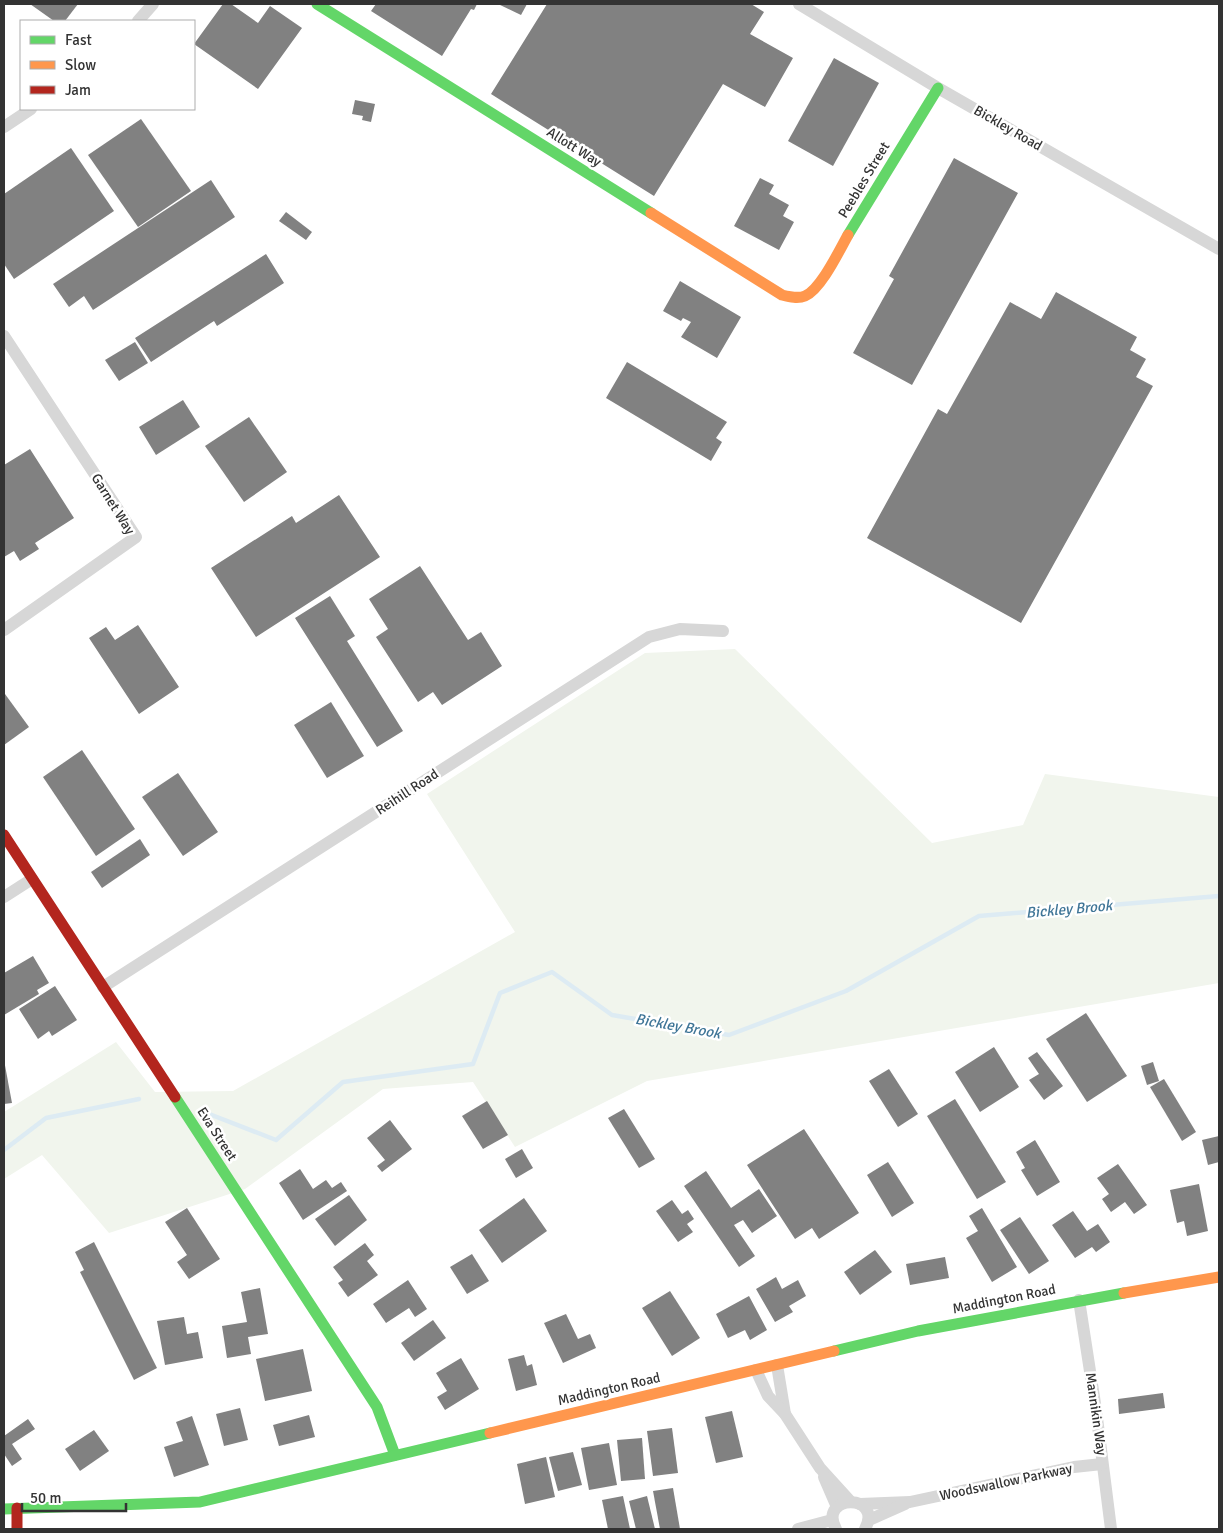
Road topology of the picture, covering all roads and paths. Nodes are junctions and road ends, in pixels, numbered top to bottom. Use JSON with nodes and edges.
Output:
{"nodes":[{"id":1,"x":153,"y":4,"type":"edge"},
{"id":2,"x":317,"y":4,"type":"edge"},
{"id":3,"x":799,"y":4,"type":"edge"},
{"id":4,"x":139,"y":20,"type":"edge"},
{"id":5,"x":938,"y":88,"type":"junction"},
{"id":6,"x":29,"y":110,"type":"edge"},
{"id":7,"x":4,"y":126,"type":"edge"},
{"id":8,"x":1219,"y":250,"type":"edge"},
{"id":9,"x":816,"y":288,"type":"joint"},
{"id":10,"x":4,"y":336,"type":"edge"},
{"id":11,"x":4,"y":630,"type":"edge"},
{"id":12,"x":723,"y":631,"type":"dead end"},
{"id":13,"x":4,"y":835,"type":"edge"},
{"id":14,"x":32,"y":879,"type":"junction"},
{"id":15,"x":4,"y":897,"type":"edge"},
{"id":16,"x":103,"y":987,"type":"junction"},
{"id":17,"x":1219,"y":1276,"type":"edge"},
{"id":18,"x":1079,"y":1300,"type":"junction"},
{"id":19,"x":776,"y":1365,"type":"junction"},
{"id":20,"x":756,"y":1370,"type":"junction"},
{"id":21,"x":785,"y":1414,"type":"junction"},
{"id":22,"x":396,"y":1455,"type":"junction"},
{"id":23,"x":1102,"y":1464,"type":"junction"},
{"id":24,"x":820,"y":1468,"type":"junction"},
{"id":25,"x":910,"y":1502,"type":"junction"},
{"id":26,"x":855,"y":1503,"type":"junction"},
{"id":27,"x":837,"y":1507,"type":"junction"},
{"id":28,"x":4,"y":1508,"type":"edge"},
{"id":29,"x":17,"y":1508,"type":"junction"},
{"id":30,"x":834,"y":1525,"type":"edge"},
{"id":31,"x":867,"y":1527,"type":"edge"},
{"id":32,"x":17,"y":1529,"type":"edge"},
{"id":33,"x":798,"y":1529,"type":"edge"},
{"id":34,"x":1111,"y":1529,"type":"edge"}],
"edges":[{"from":1,"to":4,"type":"street"},
{"from":2,"to":9,"type":"street","name":"Allott Way"},
{"from":3,"to":5,"type":"street","name":"Bickley Road"},
{"from":5,"to":8,"type":"street","name":"Bickley Road"},
{"from":5,"to":9,"type":"street","name":"Peebles Street"},
{"from":6,"to":7,"type":"street"},
{"from":10,"to":11,"type":"street","name":"Garnet Way"},
{"from":12,"to":16,"type":"street","name":"Reihill Road"},
{"from":13,"to":14,"type":"street","name":"Eva Street"},
{"from":14,"to":15,"type":"street"},
{"from":14,"to":16,"type":"street","name":"Eva Street"},
{"from":16,"to":22,"type":"street","name":"Eva Street"},
{"from":17,"to":18,"type":"street","name":"Maddington Road"},
{"from":18,"to":19,"type":"street","name":"Maddington Road"},
{"from":18,"to":23,"type":"street","name":"Mannikin Way"},
{"from":19,"to":20,"type":"street","name":"Maddington Road"},
{"from":19,"to":21,"type":"street"},
{"from":20,"to":21,"type":"street"},
{"from":20,"to":22,"type":"street","name":"Maddington Road"},
{"from":21,"to":24,"type":"street"},
{"from":22,"to":29,"type":"street","name":"Maddington Road"},
{"from":23,"to":25,"type":"street","name":"Woodswallow Parkway"},
{"from":23,"to":34,"type":"street","name":"Mannikin Way"},
{"from":24,"to":26,"type":"street"},
{"from":24,"to":27,"type":"street"},
{"from":25,"to":26,"type":"street","name":"Woodswallow Parkway"},
{"from":25,"to":31,"type":"street","name":"Woodswallow Parkway"},
{"from":26,"to":27,"type":"street"},
{"from":26,"to":31,"type":"street"},
{"from":27,"to":30,"type":"street"},
{"from":28,"to":29,"type":"street","name":"Maddington Road"},
{"from":29,"to":32,"type":"street"},
{"from":30,"to":33,"type":"street"}]}
